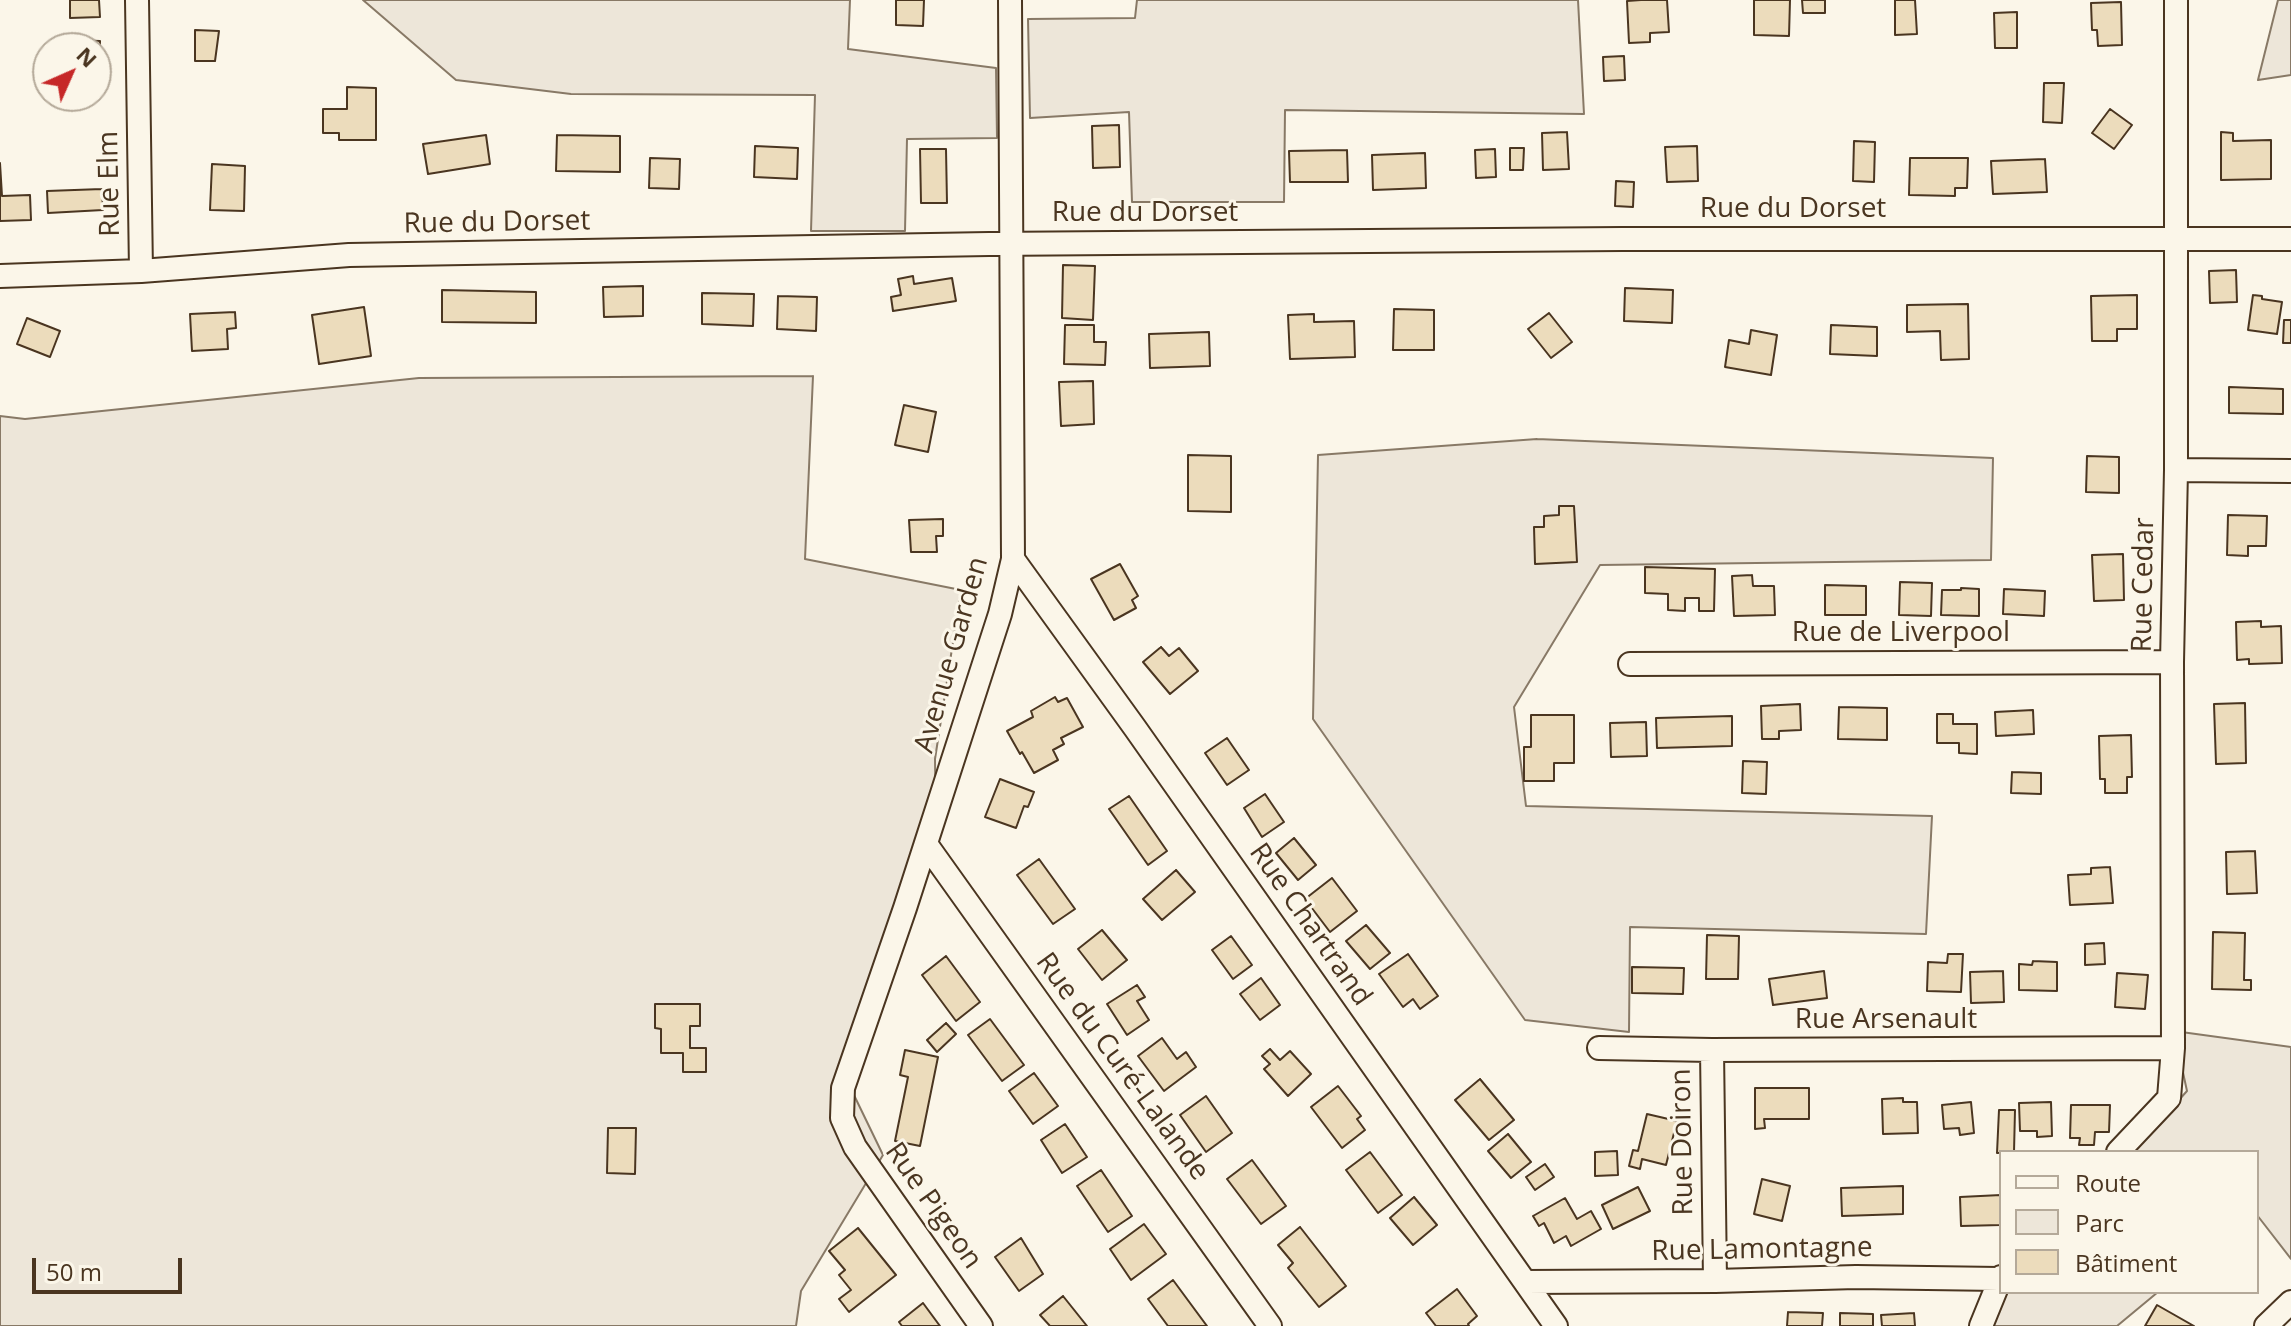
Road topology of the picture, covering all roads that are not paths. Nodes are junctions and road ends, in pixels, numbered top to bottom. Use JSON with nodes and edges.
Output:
{"nodes":[{"id":1,"x":137,"y":0,"type":"edge"},
{"id":2,"x":1010,"y":0,"type":"edge"},
{"id":3,"x":2176,"y":0,"type":"edge"},
{"id":4,"x":2176,"y":239,"type":"junction"},
{"id":5,"x":2291,"y":239,"type":"edge"},
{"id":6,"x":1012,"y":244,"type":"junction"},
{"id":7,"x":141,"y":271,"type":"junction"},
{"id":8,"x":0,"y":276,"type":"edge"},
{"id":9,"x":2176,"y":470,"type":"junction"},
{"id":10,"x":2291,"y":471,"type":"edge"},
{"id":11,"x":1013,"y":559,"type":"junction"},
{"id":12,"x":2172,"y":662,"type":"junction"},
{"id":13,"x":1630,"y":664,"type":"dead end"},
{"id":14,"x":926,"y":844,"type":"junction"},
{"id":15,"x":1599,"y":1048,"type":"dead end"},
{"id":16,"x":2173,"y":1048,"type":"junction"},
{"id":17,"x":1712,"y":1050,"type":"junction"},
{"id":18,"x":842,"y":1118,"type":"joint"},
{"id":19,"x":2120,"y":1150,"type":"edge"},
{"id":20,"x":1999,"y":1278,"type":"edge"},
{"id":21,"x":1715,"y":1281,"type":"junction"},
{"id":22,"x":1999,"y":1281,"type":"edge"},
{"id":23,"x":1525,"y":1282,"type":"junction"},
{"id":24,"x":2291,"y":1302,"type":"edge"},
{"id":25,"x":981,"y":1326,"type":"edge"},
{"id":26,"x":1270,"y":1326,"type":"edge"},
{"id":27,"x":1556,"y":1326,"type":"edge"},
{"id":28,"x":1981,"y":1326,"type":"edge"},
{"id":29,"x":2266,"y":1326,"type":"edge"}],
"edges":[{"from":1,"to":7,"type":"street","name":"Rue Elm"},
{"from":2,"to":6,"type":"street","name":"Avenue Garden"},
{"from":3,"to":4,"type":"street","name":"Rue Cedar"},
{"from":4,"to":5,"type":"street","name":"Rue du Dorset"},
{"from":4,"to":6,"type":"street","name":"Rue du Dorset"},
{"from":4,"to":9,"type":"street","name":"Rue Cedar"},
{"from":6,"to":7,"type":"street","name":"Rue du Dorset"},
{"from":6,"to":11,"type":"street","name":"Avenue Garden"},
{"from":7,"to":8,"type":"street","name":"Rue du Dorset"},
{"from":9,"to":10,"type":"street"},
{"from":9,"to":12,"type":"street","name":"Rue Cedar"},
{"from":11,"to":14,"type":"street","name":"Avenue Garden"},
{"from":11,"to":23,"type":"street","name":"Rue Chartrand"},
{"from":12,"to":13,"type":"street","name":"Rue de Liverpool"},
{"from":12,"to":16,"type":"street","name":"Rue Cedar"},
{"from":14,"to":18,"type":"street","name":"Avenue Garden"},
{"from":14,"to":26,"type":"street","name":"Rue du Curé-Lalande"},
{"from":15,"to":17,"type":"street","name":"Rue Arsenault"},
{"from":16,"to":17,"type":"street","name":"Rue Arsenault"},
{"from":16,"to":19,"type":"street","name":"Rue Cedar"},
{"from":17,"to":21,"type":"street","name":"Rue Doiron"},
{"from":18,"to":25,"type":"street","name":"Rue Pigeon"},
{"from":20,"to":21,"type":"street","name":"Rue Lamontagne"},
{"from":21,"to":23,"type":"street","name":"Rue Lamontagne"},
{"from":22,"to":28,"type":"street"},
{"from":23,"to":27,"type":"street","name":"Rue Chartrand"},
{"from":24,"to":29,"type":"street"}]}
